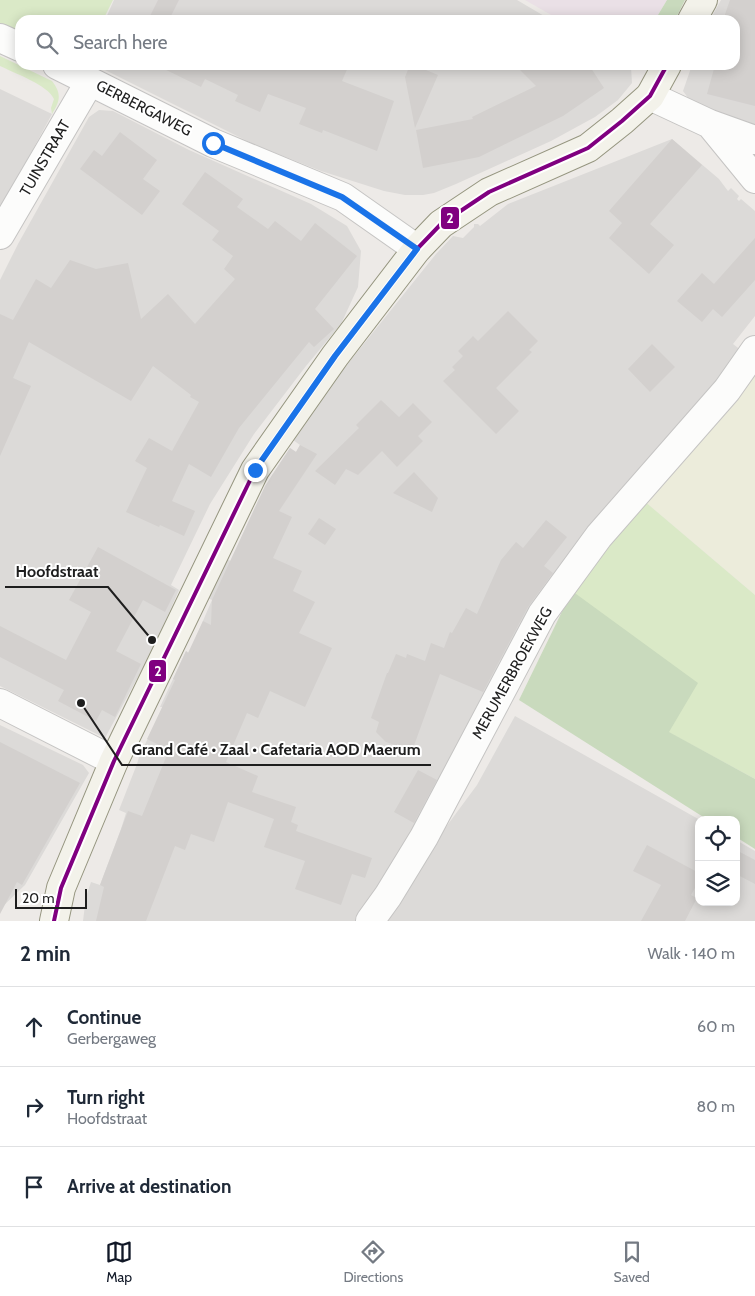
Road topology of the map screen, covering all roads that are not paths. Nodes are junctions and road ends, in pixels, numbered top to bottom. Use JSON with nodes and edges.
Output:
{"nodes":[{"id":1,"x":703,"y":0,"type":"edge"},
{"id":2,"x":695,"y":15,"type":"edge"},
{"id":3,"x":0,"y":38,"type":"edge"},
{"id":4,"x":15,"y":45,"type":"edge"},
{"id":5,"x":67,"y":70,"type":"edge"},
{"id":6,"x":664,"y":70,"type":"edge"},
{"id":7,"x":90,"y":81,"type":"junction"},
{"id":8,"x":650,"y":96,"type":"junction"},
{"id":9,"x":710,"y":124,"type":"junction"},
{"id":10,"x":755,"y":140,"type":"edge"},
{"id":11,"x":755,"y":179,"type":"edge"},
{"id":12,"x":0,"y":235,"type":"edge"},
{"id":13,"x":417,"y":249,"type":"junction"},
{"id":14,"x":755,"y":350,"type":"edge"},
{"id":15,"x":0,"y":703,"type":"edge"},
{"id":16,"x":114,"y":761,"type":"junction"},
{"id":17,"x":54,"y":921,"type":"edge"},
{"id":18,"x":370,"y":921,"type":"edge"}],
"edges":[{"from":1,"to":2,"type":"street"},
{"from":3,"to":4,"type":"street"},
{"from":5,"to":7,"type":"street","name":"GERBERGAWEG"},
{"from":6,"to":8,"type":"street"},
{"from":7,"to":12,"type":"street","name":"TUINSTRAAT"},
{"from":7,"to":13,"type":"street","name":"GERBERGAWEG"},
{"from":8,"to":9,"type":"street"},
{"from":8,"to":13,"type":"street"},
{"from":9,"to":10,"type":"street"},
{"from":9,"to":11,"type":"street"},
{"from":13,"to":16,"type":"street"},
{"from":14,"to":18,"type":"street","name":"MERUMERBROEKWEG"},
{"from":15,"to":16,"type":"street"},
{"from":16,"to":17,"type":"street"}]}
